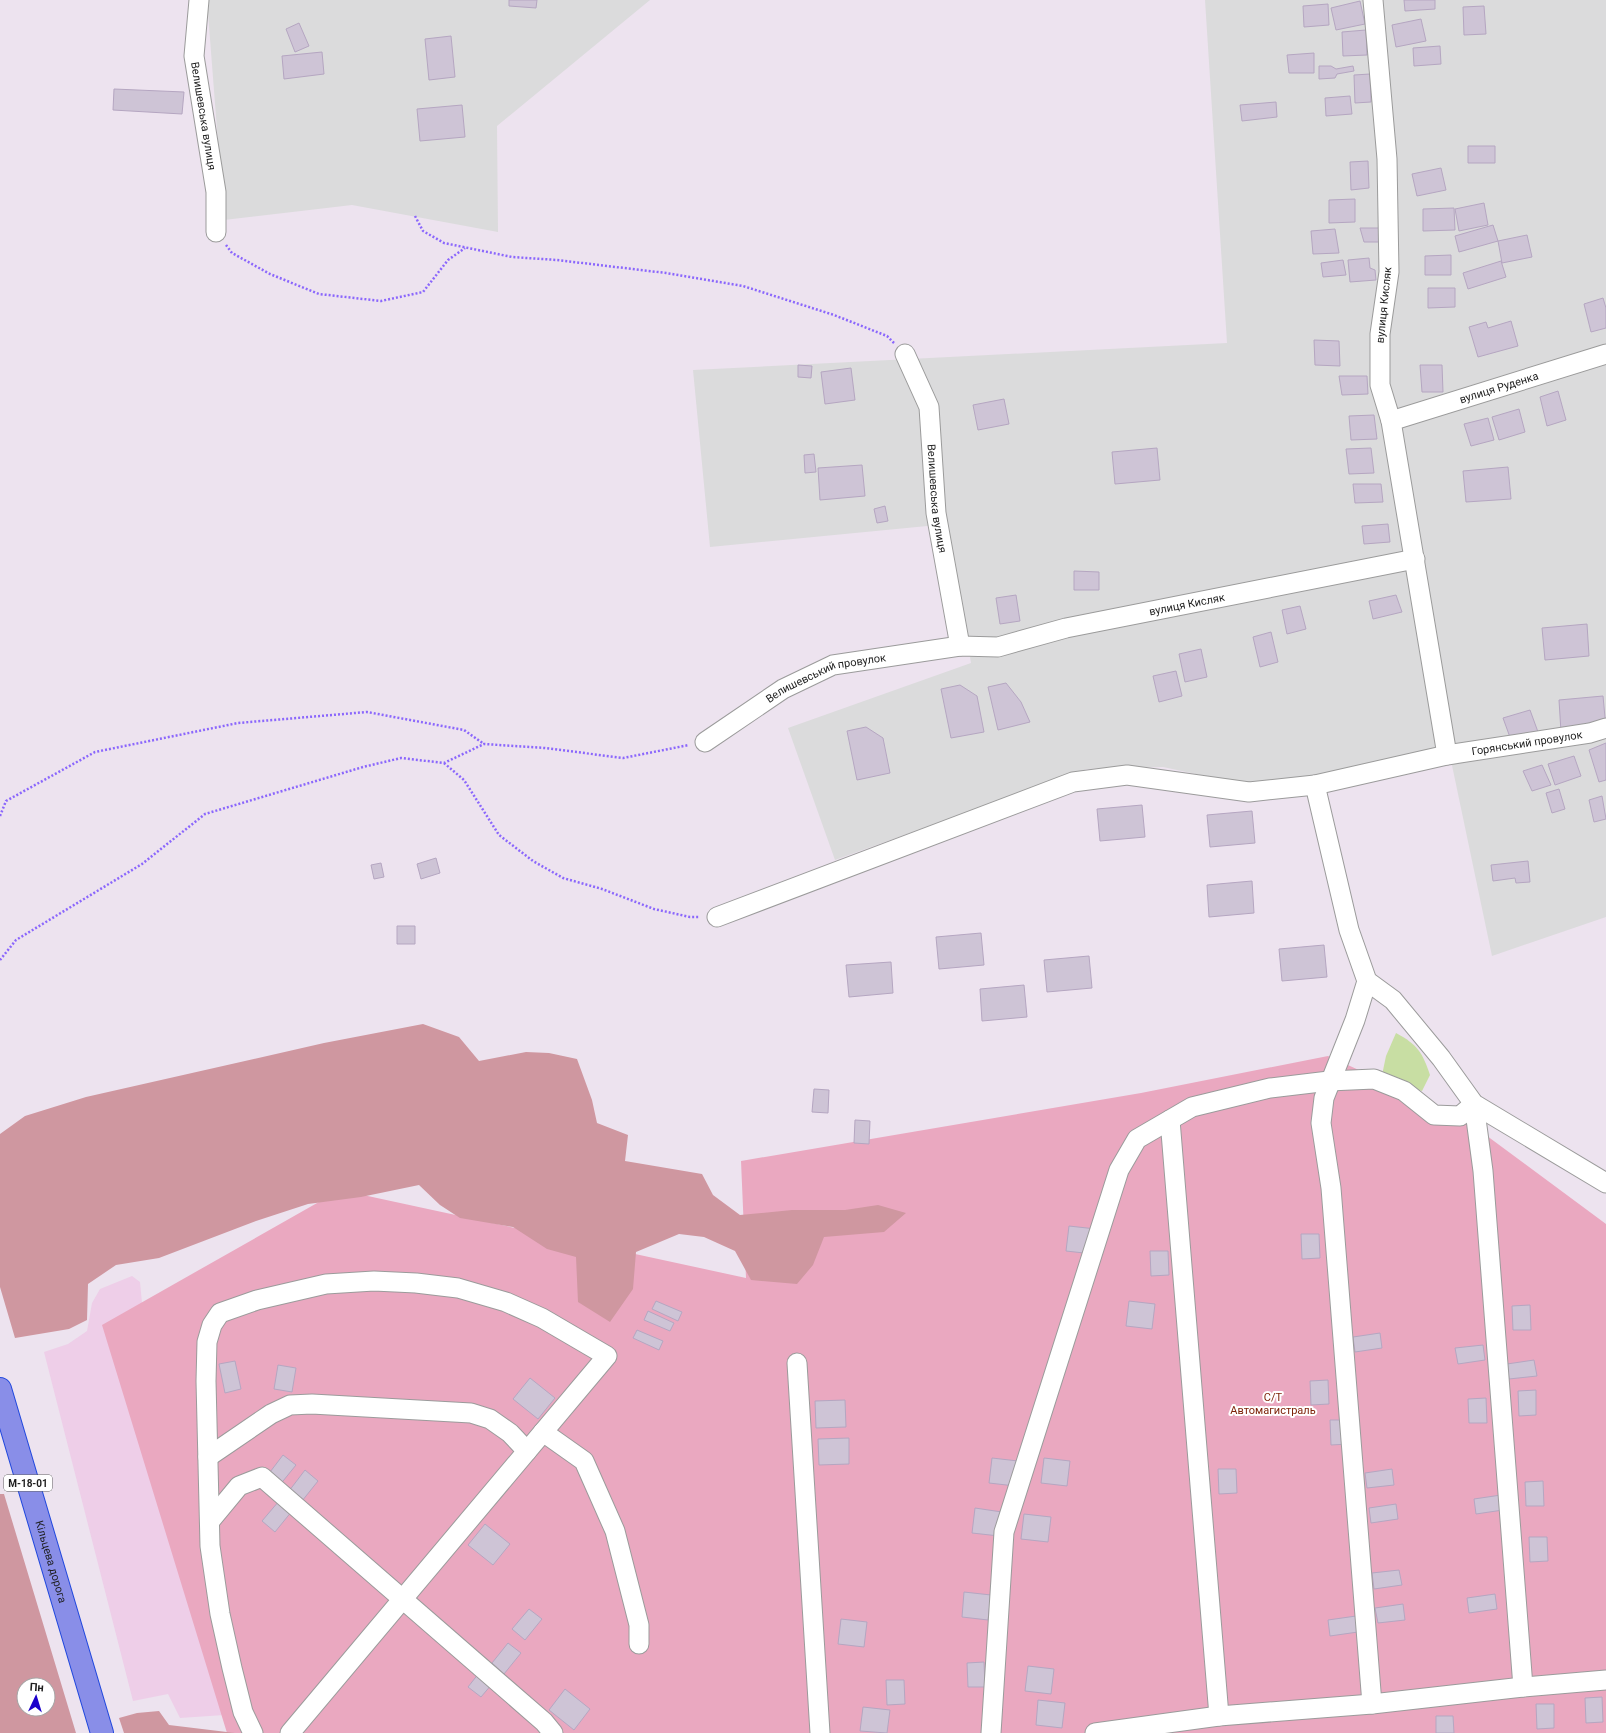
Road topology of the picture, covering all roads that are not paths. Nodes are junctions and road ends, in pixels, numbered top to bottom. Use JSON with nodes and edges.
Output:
{"nodes":[{"id":1,"x":198,"y":0,"type":"edge"},
{"id":2,"x":1373,"y":0,"type":"edge"},
{"id":3,"x":216,"y":232,"type":"road end"},
{"id":4,"x":905,"y":354,"type":"road end"},
{"id":5,"x":1606,"y":354,"type":"edge"},
{"id":6,"x":1391,"y":421,"type":"junction"},
{"id":7,"x":1415,"y":559,"type":"junction"},
{"id":8,"x":960,"y":646,"type":"junction"},
{"id":9,"x":1606,"y":728,"type":"edge"},
{"id":10,"x":705,"y":742,"type":"road end"},
{"id":11,"x":1446,"y":755,"type":"junction"},
{"id":12,"x":1315,"y":785,"type":"junction"},
{"id":13,"x":717,"y":917,"type":"road end"},
{"id":14,"x":1367,"y":981,"type":"junction"},
{"id":15,"x":1329,"y":1081,"type":"junction"},
{"id":16,"x":1474,"y":1104,"type":"junction"},
{"id":17,"x":1170,"y":1120,"type":"junction"},
{"id":18,"x":1606,"y":1183,"type":"edge"},
{"id":19,"x":797,"y":1363,"type":"dead end"},
{"id":20,"x":0,"y":1390,"type":"edge"},
{"id":21,"x":543,"y":1432,"type":"junction"},
{"id":22,"x":527,"y":1451,"type":"junction"},
{"id":23,"x":208,"y":1457,"type":"junction"},
{"id":24,"x":210,"y":1521,"type":"junction"},
{"id":25,"x":402,"y":1600,"type":"junction"},
{"id":26,"x":639,"y":1644,"type":"dead end"},
{"id":27,"x":1606,"y":1680,"type":"edge"},
{"id":28,"x":1523,"y":1687,"type":"junction"},
{"id":29,"x":1372,"y":1704,"type":"junction"},
{"id":30,"x":1219,"y":1716,"type":"junction"},
{"id":31,"x":102,"y":1733,"type":"edge"},
{"id":32,"x":253,"y":1733,"type":"edge"},
{"id":33,"x":290,"y":1733,"type":"edge"},
{"id":34,"x":553,"y":1733,"type":"edge"},
{"id":35,"x":820,"y":1733,"type":"edge"},
{"id":36,"x":991,"y":1733,"type":"edge"},
{"id":37,"x":1095,"y":1733,"type":"edge"}],
"edges":[{"from":1,"to":3,"type":"street","name":"Велишевська вулиця"},
{"from":2,"to":6,"type":"street","name":"вулиця Кисляк"},
{"from":4,"to":8,"type":"street","name":"Велишевська вулиця"},
{"from":5,"to":6,"type":"street","name":"вулиця Руденка"},
{"from":6,"to":7,"type":"street","name":"вулиця Кисляк"},
{"from":7,"to":8,"type":"street","name":"вулиця Кисляк"},
{"from":7,"to":11,"type":"street","name":"вулиця Кисляк"},
{"from":8,"to":10,"type":"street","name":"Велишевський провулок"},
{"from":9,"to":11,"type":"street","name":"Горянський провулок"},
{"from":11,"to":12,"type":"street","name":"Горянський провулок"},
{"from":12,"to":13,"type":"street","name":"Горянський провулок"},
{"from":12,"to":14,"type":"street"},
{"from":14,"to":15,"type":"street"},
{"from":14,"to":16,"type":"street"},
{"from":15,"to":16,"type":"street"},
{"from":15,"to":17,"type":"street"},
{"from":15,"to":29,"type":"street"},
{"from":16,"to":18,"type":"street"},
{"from":16,"to":28,"type":"street"},
{"from":17,"to":30,"type":"street"},
{"from":17,"to":36,"type":"street"},
{"from":19,"to":35,"type":"street"},
{"from":20,"to":31,"type":"highway","name":"Кільцева дорога","number":"М-18-01"},
{"from":21,"to":22,"type":"street"},
{"from":21,"to":23,"type":"street"},
{"from":21,"to":26,"type":"street"},
{"from":22,"to":23,"type":"street"},
{"from":22,"to":25,"type":"street"},
{"from":23,"to":24,"type":"street"},
{"from":24,"to":25,"type":"street"},
{"from":24,"to":32,"type":"street"},
{"from":25,"to":33,"type":"street"},
{"from":25,"to":34,"type":"street"},
{"from":27,"to":28,"type":"street"},
{"from":28,"to":29,"type":"street"},
{"from":29,"to":30,"type":"street"},
{"from":30,"to":37,"type":"street"}]}
